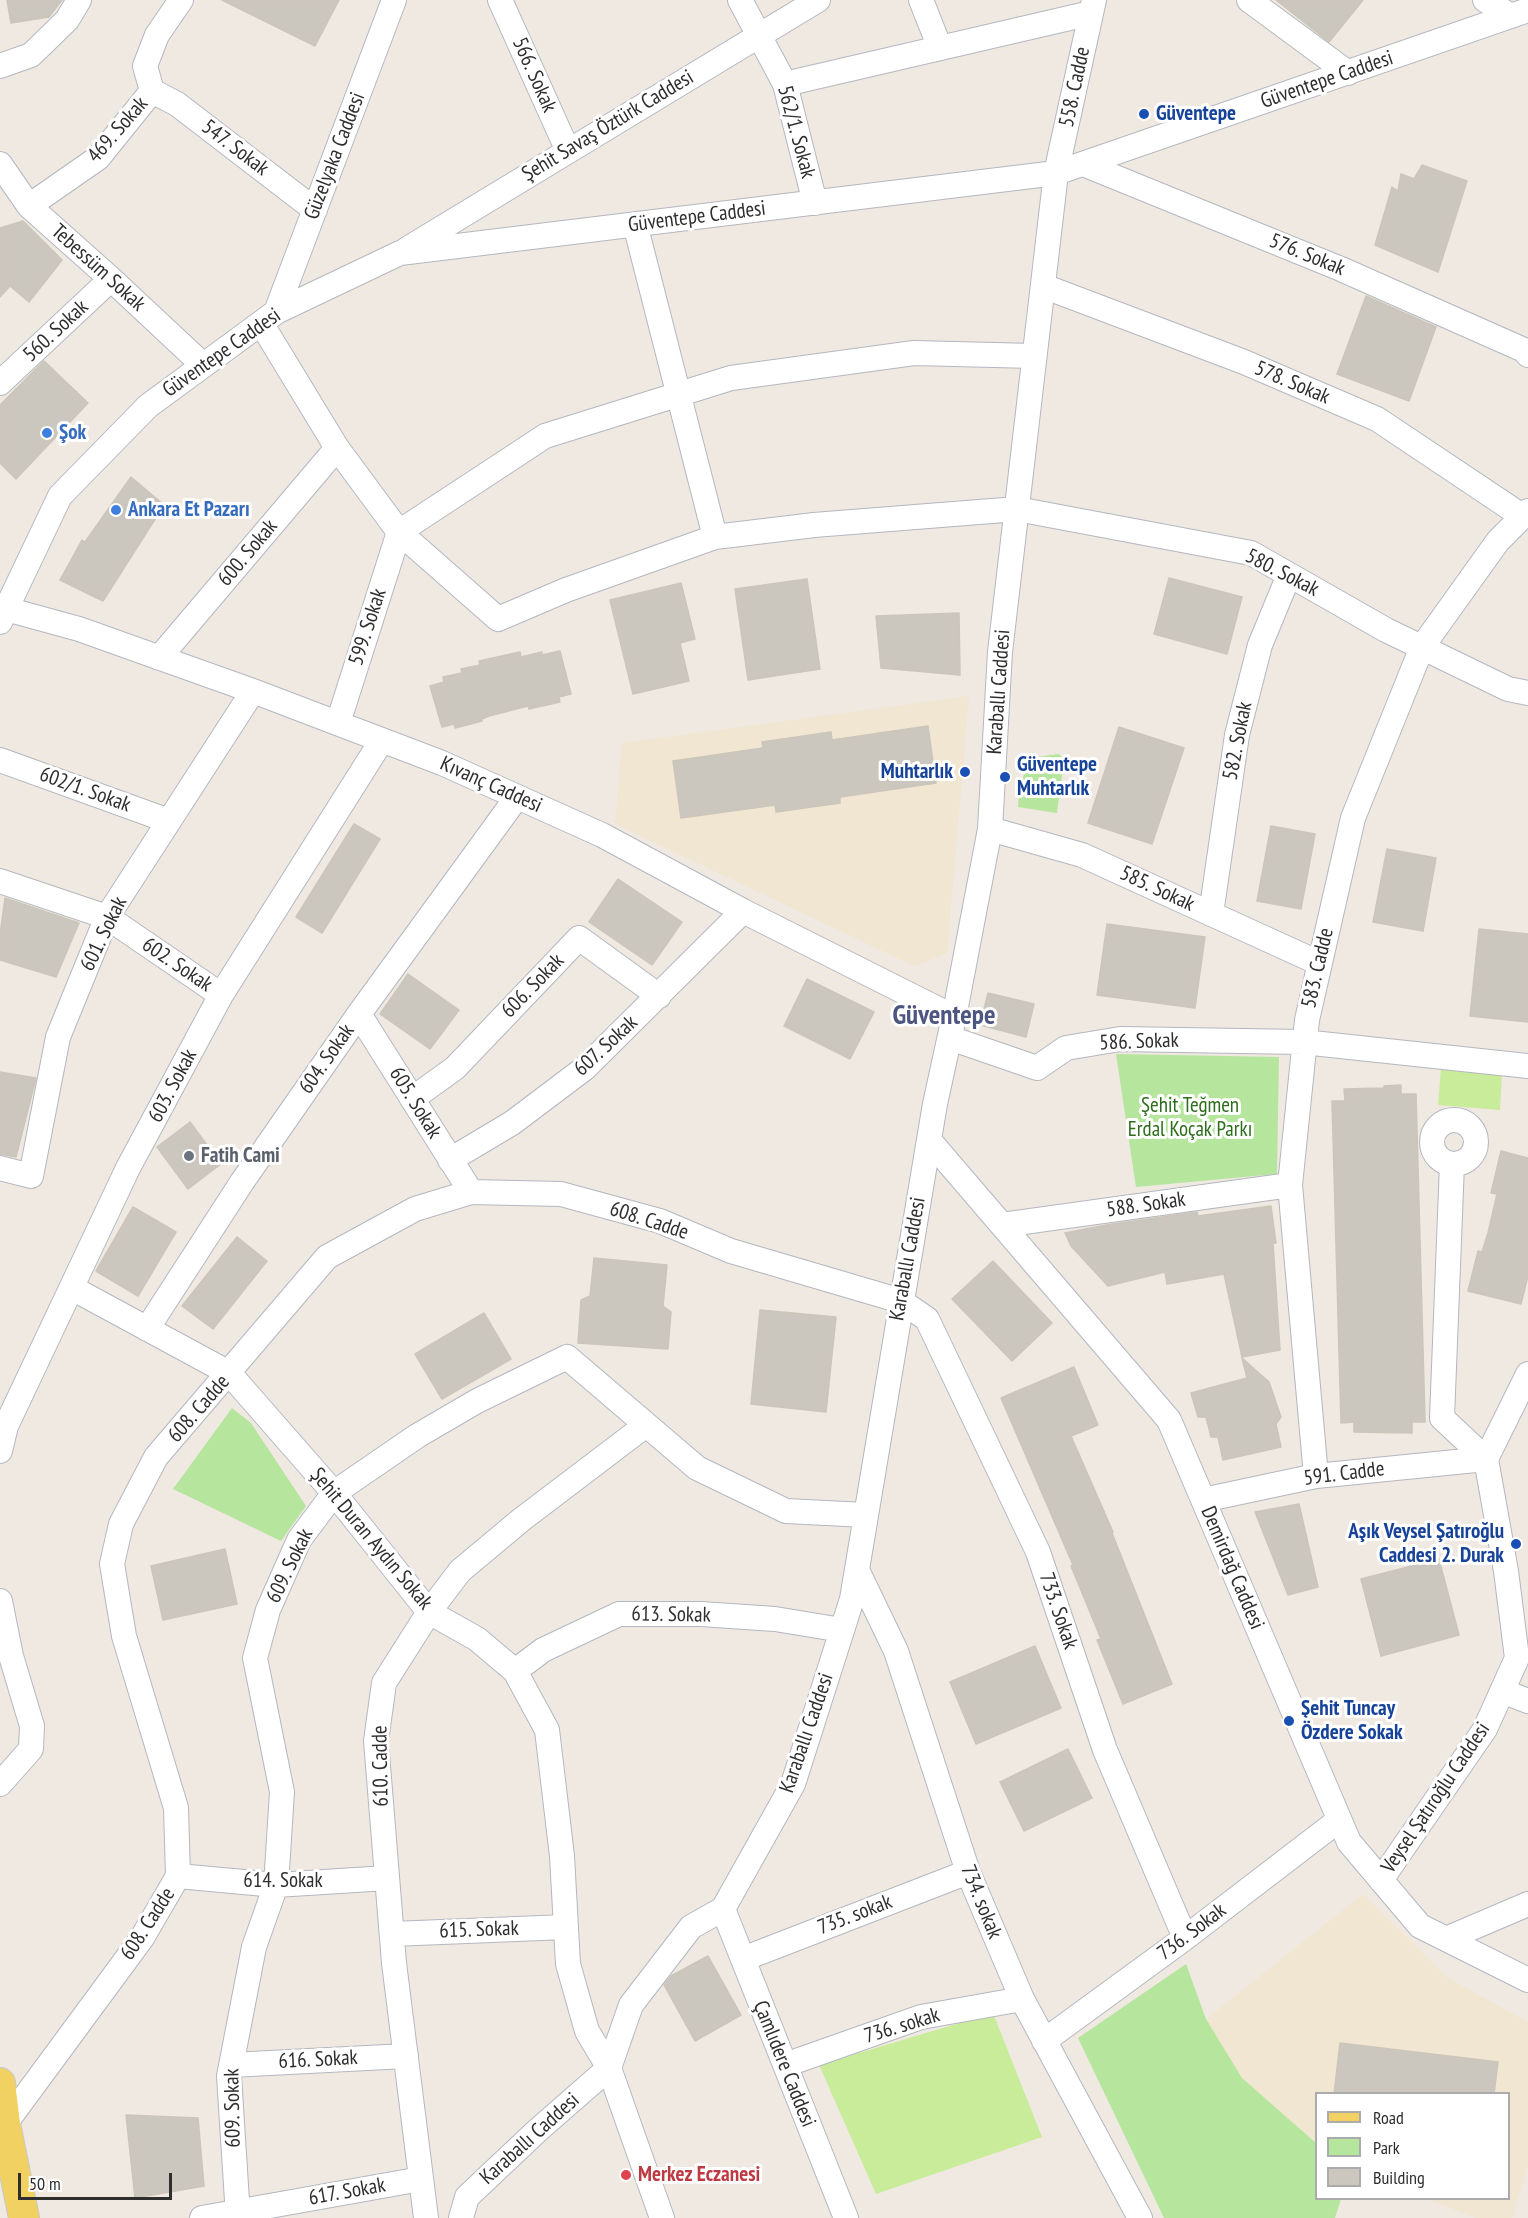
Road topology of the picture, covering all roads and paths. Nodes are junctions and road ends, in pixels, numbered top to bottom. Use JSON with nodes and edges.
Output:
{"nodes":[{"id":1,"x":79,"y":0,"type":"edge"},
{"id":2,"x":181,"y":0,"type":"edge"},
{"id":3,"x":394,"y":0,"type":"edge"},
{"id":4,"x":501,"y":0,"type":"edge"},
{"id":5,"x":740,"y":0,"type":"edge"},
{"id":6,"x":818,"y":0,"type":"edge"},
{"id":7,"x":921,"y":0,"type":"edge"},
{"id":8,"x":1249,"y":0,"type":"edge"},
{"id":9,"x":1485,"y":0,"type":"edge"},
{"id":10,"x":1093,"y":6,"type":"edge"},
{"id":11,"x":1519,"y":13,"type":"edge"},
{"id":12,"x":757,"y":35,"type":"junction"},
{"id":13,"x":940,"y":48,"type":"junction"},
{"id":14,"x":0,"y":66,"type":"edge"},
{"id":15,"x":1348,"y":73,"type":"junction"},
{"id":16,"x":785,"y":84,"type":"junction"},
{"id":17,"x":152,"y":91,"type":"junction"},
{"id":18,"x":568,"y":151,"type":"junction"},
{"id":19,"x":0,"y":164,"type":"edge"},
{"id":20,"x":1083,"y":164,"type":"junction"},
{"id":21,"x":1056,"y":173,"type":"junction"},
{"id":22,"x":815,"y":203,"type":"junction"},
{"id":23,"x":29,"y":206,"type":"junction"},
{"id":24,"x":315,"y":210,"type":"junction"},
{"id":25,"x":635,"y":224,"type":"junction"},
{"id":26,"x":400,"y":253,"type":"junction"},
{"id":27,"x":111,"y":279,"type":"junction"},
{"id":28,"x":1043,"y":286,"type":"junction"},
{"id":29,"x":268,"y":317,"type":"junction"},
{"id":30,"x":1528,"y":355,"type":"edge"},
{"id":31,"x":1034,"y":356,"type":"junction"},
{"id":32,"x":203,"y":365,"type":"junction"},
{"id":33,"x":0,"y":383,"type":"edge"},
{"id":34,"x":678,"y":394,"type":"junction"},
{"id":35,"x":337,"y":448,"type":"junction"},
{"id":36,"x":1017,"y":509,"type":"junction"},
{"id":37,"x":1525,"y":514,"type":"edge"},
{"id":38,"x":399,"y":532,"type":"junction"},
{"id":39,"x":715,"y":537,"type":"junction"},
{"id":40,"x":1289,"y":575,"type":"junction"},
{"id":41,"x":3,"y":616,"type":"edge"},
{"id":42,"x":1422,"y":647,"type":"junction"},
{"id":43,"x":159,"y":658,"type":"junction"},
{"id":44,"x":253,"y":691,"type":"junction"},
{"id":45,"x":1528,"y":693,"type":"edge"},
{"id":46,"x":338,"y":723,"type":"junction"},
{"id":47,"x":382,"y":740,"type":"junction"},
{"id":48,"x":0,"y":760,"type":"edge"},
{"id":49,"x":517,"y":797,"type":"junction"},
{"id":50,"x":170,"y":821,"type":"junction"},
{"id":51,"x":990,"y":829,"type":"junction"},
{"id":52,"x":0,"y":881,"type":"edge"},
{"id":53,"x":743,"y":911,"type":"junction"},
{"id":54,"x":1212,"y":914,"type":"junction"},
{"id":55,"x":108,"y":917,"type":"junction"},
{"id":56,"x":1319,"y":963,"type":"junction"},
{"id":57,"x":221,"y":995,"type":"junction"},
{"id":58,"x":659,"y":996,"type":"junction"},
{"id":59,"x":358,"y":1014,"type":"junction"},
{"id":60,"x":952,"y":1027,"type":"junction"},
{"id":61,"x":1304,"y":1042,"type":"junction"},
{"id":62,"x":1528,"y":1066,"type":"edge"},
{"id":63,"x":412,"y":1099,"type":"junction"},
{"id":64,"x":929,"y":1140,"type":"junction"},
{"id":65,"x":450,"y":1160,"type":"junction"},
{"id":66,"x":1452,"y":1164,"type":"dead end"},
{"id":67,"x":0,"y":1168,"type":"edge"},
{"id":68,"x":1290,"y":1185,"type":"junction"},
{"id":69,"x":471,"y":1192,"type":"junction"},
{"id":70,"x":1002,"y":1225,"type":"junction"},
{"id":71,"x":72,"y":1288,"type":"junction"},
{"id":72,"x":901,"y":1301,"type":"junction"},
{"id":73,"x":147,"y":1329,"type":"junction"},
{"id":74,"x":229,"y":1373,"type":"junction"},
{"id":75,"x":1528,"y":1374,"type":"edge"},
{"id":76,"x":646,"y":1425,"type":"junction"},
{"id":77,"x":0,"y":1451,"type":"edge"},
{"id":78,"x":1486,"y":1459,"type":"junction"},
{"id":79,"x":1316,"y":1476,"type":"junction"},
{"id":80,"x":334,"y":1493,"type":"junction"},
{"id":81,"x":1203,"y":1500,"type":"junction"},
{"id":82,"x":866,"y":1515,"type":"junction"},
{"id":83,"x":857,"y":1570,"type":"junction"},
{"id":84,"x":0,"y":1601,"type":"edge"},
{"id":85,"x":429,"y":1612,"type":"junction"},
{"id":86,"x":842,"y":1630,"type":"junction"},
{"id":87,"x":515,"y":1671,"type":"junction"},
{"id":88,"x":1502,"y":1691,"type":"junction"},
{"id":89,"x":1528,"y":1701,"type":"edge"},
{"id":90,"x":0,"y":1784,"type":"edge"},
{"id":91,"x":1339,"y":1820,"type":"junction"},
{"id":92,"x":968,"y":1872,"type":"junction"},
{"id":93,"x":178,"y":1876,"type":"junction"},
{"id":94,"x":387,"y":1878,"type":"junction"},
{"id":95,"x":1381,"y":1880,"type":"junction"},
{"id":96,"x":276,"y":1885,"type":"junction"},
{"id":97,"x":1528,"y":1904,"type":"edge"},
{"id":98,"x":723,"y":1909,"type":"junction"},
{"id":99,"x":566,"y":1927,"type":"junction"},
{"id":100,"x":392,"y":1934,"type":"junction"},
{"id":101,"x":1185,"y":1938,"type":"junction"},
{"id":102,"x":1446,"y":1940,"type":"junction"},
{"id":103,"x":743,"y":1959,"type":"junction"},
{"id":104,"x":1528,"y":1980,"type":"edge"},
{"id":105,"x":1022,"y":1999,"type":"junction"},
{"id":106,"x":1044,"y":2041,"type":"junction"},
{"id":107,"x":406,"y":2056,"type":"junction"},
{"id":108,"x":231,"y":2065,"type":"junction"},
{"id":109,"x":785,"y":2065,"type":"junction"},
{"id":110,"x":609,"y":2068,"type":"junction"},
{"id":111,"x":0,"y":2083,"type":"edge"},
{"id":112,"x":5,"y":2124,"type":"junction"},
{"id":113,"x":421,"y":2179,"type":"junction"},
{"id":114,"x":241,"y":2214,"type":"edge"},
{"id":115,"x":24,"y":2218,"type":"edge"},
{"id":116,"x":202,"y":2218,"type":"edge"},
{"id":117,"x":426,"y":2218,"type":"edge"},
{"id":118,"x":461,"y":2218,"type":"edge"},
{"id":119,"x":662,"y":2218,"type":"edge"},
{"id":120,"x":846,"y":2218,"type":"edge"},
{"id":121,"x":1140,"y":2218,"type":"edge"}],
"edges":[{"from":1,"to":14,"type":"street"},
{"from":2,"to":17,"type":"street","name":"469. Sokak"},
{"from":3,"to":24,"type":"street","name":"Güzelyaka Caddesi"},
{"from":4,"to":18,"type":"street","name":"566. Sokak"},
{"from":5,"to":12,"type":"street","name":"562/1. Sokak"},
{"from":6,"to":12,"type":"street","name":"Şehit Savaş Öztürk Caddesi"},
{"from":7,"to":13,"type":"street"},
{"from":8,"to":15,"type":"street"},
{"from":9,"to":11,"type":"street"},
{"from":10,"to":13,"type":"street"},
{"from":10,"to":21,"type":"street","name":"558. Cadde"},
{"from":11,"to":15,"type":"street","name":"Güventepe Caddesi"},
{"from":12,"to":16,"type":"street","name":"562/1. Sokak"},
{"from":12,"to":18,"type":"street","name":"Şehit Savaş Öztürk Caddesi"},
{"from":13,"to":16,"type":"street"},
{"from":15,"to":20,"type":"street","name":"Güventepe Caddesi"},
{"from":16,"to":22,"type":"street","name":"562/1. Sokak"},
{"from":17,"to":23,"type":"street","name":"469. Sokak"},
{"from":17,"to":24,"type":"street","name":"547. Sokak"},
{"from":18,"to":26,"type":"street","name":"Şehit Savaş Öztürk Caddesi"},
{"from":19,"to":23,"type":"street","name":"Tebessüm Sokak"},
{"from":20,"to":21,"type":"street","name":"Güventepe Caddesi"},
{"from":20,"to":30,"type":"street","name":"576. Sokak"},
{"from":21,"to":22,"type":"street","name":"Güventepe Caddesi"},
{"from":21,"to":28,"type":"street","name":"Karaballı Caddesi"},
{"from":22,"to":25,"type":"street","name":"Güventepe Caddesi"},
{"from":23,"to":27,"type":"street","name":"Tebessüm Sokak"},
{"from":24,"to":29,"type":"street","name":"Güzelyaka Caddesi"},
{"from":25,"to":26,"type":"street","name":"Güventepe Caddesi"},
{"from":25,"to":34,"type":"street"},
{"from":26,"to":29,"type":"street","name":"Güventepe Caddesi"},
{"from":27,"to":32,"type":"street","name":"Tebessüm Sokak"},
{"from":27,"to":33,"type":"street","name":"560. Sokak"},
{"from":28,"to":31,"type":"street","name":"Karaballı Caddesi"},
{"from":28,"to":37,"type":"street","name":"578. Sokak"},
{"from":29,"to":32,"type":"street","name":"Güventepe Caddesi"},
{"from":29,"to":35,"type":"street"},
{"from":31,"to":34,"type":"street"},
{"from":31,"to":36,"type":"street","name":"Karaballı Caddesi"},
{"from":32,"to":41,"type":"street","name":"Güventepe Caddesi"},
{"from":34,"to":38,"type":"street"},
{"from":34,"to":39,"type":"street"},
{"from":35,"to":38,"type":"street"},
{"from":35,"to":43,"type":"street","name":"600. Sokak"},
{"from":36,"to":39,"type":"street","name":"580. Sokak"},
{"from":36,"to":40,"type":"street","name":"580. Sokak"},
{"from":36,"to":51,"type":"street","name":"Karaballı Caddesi"},
{"from":37,"to":42,"type":"street","name":"583. Cadde"},
{"from":38,"to":39,"type":"street","name":"580. Sokak"},
{"from":38,"to":46,"type":"street","name":"599. Sokak"},
{"from":40,"to":42,"type":"street","name":"580. Sokak"},
{"from":40,"to":54,"type":"street","name":"582. Sokak"},
{"from":41,"to":43,"type":"street","name":"Kıvanç Caddesi"},
{"from":42,"to":45,"type":"street","name":"580. Sokak"},
{"from":42,"to":56,"type":"street","name":"583. Cadde"},
{"from":43,"to":44,"type":"street","name":"Kıvanç Caddesi"},
{"from":44,"to":46,"type":"street","name":"Kıvanç Caddesi"},
{"from":44,"to":50,"type":"street","name":"601. Sokak"},
{"from":46,"to":47,"type":"street","name":"Kıvanç Caddesi"},
{"from":47,"to":49,"type":"street","name":"Kıvanç Caddesi"},
{"from":47,"to":57,"type":"street","name":"603. Sokak"},
{"from":48,"to":50,"type":"street","name":"602/1. Sokak"},
{"from":49,"to":53,"type":"street","name":"Kıvanç Caddesi"},
{"from":49,"to":59,"type":"street","name":"604. Sokak"},
{"from":50,"to":55,"type":"street","name":"601. Sokak"},
{"from":51,"to":54,"type":"street","name":"585. Sokak"},
{"from":51,"to":60,"type":"street","name":"Karaballı Caddesi"},
{"from":52,"to":55,"type":"street","name":"602. Sokak"},
{"from":53,"to":58,"type":"street","name":"607. Sokak"},
{"from":53,"to":60,"type":"street","name":"Kıvanç Caddesi"},
{"from":54,"to":56,"type":"street","name":"585. Sokak"},
{"from":55,"to":57,"type":"street","name":"602. Sokak"},
{"from":55,"to":67,"type":"street","name":"601. Sokak"},
{"from":56,"to":61,"type":"street","name":"583. Cadde"},
{"from":57,"to":71,"type":"street","name":"603. Sokak"},
{"from":58,"to":63,"type":"street","name":"606. Sokak"},
{"from":58,"to":65,"type":"street","name":"607. Sokak"},
{"from":59,"to":63,"type":"street","name":"605. Sokak"},
{"from":59,"to":73,"type":"street","name":"604. Sokak"},
{"from":60,"to":61,"type":"street","name":"586. Sokak"},
{"from":60,"to":64,"type":"street","name":"Karaballı Caddesi"},
{"from":61,"to":62,"type":"street"},
{"from":61,"to":68,"type":"street","name":"583. Cadde"},
{"from":63,"to":65,"type":"street","name":"605. Sokak"},
{"from":64,"to":70,"type":"street","name":"Demirdağ Caddesi"},
{"from":64,"to":72,"type":"street","name":"Karaballı Caddesi"},
{"from":65,"to":69,"type":"street","name":"605. Sokak"},
{"from":66,"to":78,"type":"street"},
{"from":68,"to":70,"type":"street","name":"588. Sokak"},
{"from":68,"to":79,"type":"street","name":"583. Cadde"},
{"from":69,"to":72,"type":"street","name":"608. Cadde"},
{"from":69,"to":74,"type":"street","name":"608. Cadde"},
{"from":70,"to":81,"type":"street","name":"Demirdağ Caddesi"},
{"from":71,"to":73,"type":"street","name":"Şehit Duran Aydın Sokak"},
{"from":71,"to":77,"type":"street","name":"603. Sokak"},
{"from":72,"to":82,"type":"street","name":"Karaballı Caddesi"},
{"from":72,"to":101,"type":"street","name":"733. Sokak"},
{"from":73,"to":74,"type":"street","name":"Şehit Duran Aydın Sokak"},
{"from":74,"to":80,"type":"street","name":"Şehit Duran Aydın Sokak"},
{"from":74,"to":93,"type":"street","name":"608. Cadde"},
{"from":75,"to":78,"type":"street"},
{"from":76,"to":80,"type":"street","name":"609. Sokak"},
{"from":76,"to":82,"type":"street","name":"609. Sokak"},
{"from":76,"to":85,"type":"street","name":"610. Cadde"},
{"from":78,"to":79,"type":"street","name":"591. Cadde"},
{"from":78,"to":88,"type":"street","name":"Veysel Şatıroğlu Caddesi"},
{"from":79,"to":81,"type":"street","name":"591. Cadde"},
{"from":80,"to":85,"type":"street","name":"Şehit Duran Aydın Sokak"},
{"from":80,"to":96,"type":"street","name":"609. Sokak"},
{"from":81,"to":91,"type":"street","name":"Demirdağ Caddesi"},
{"from":82,"to":83,"type":"street","name":"Karaballı Caddesi"},
{"from":83,"to":86,"type":"street","name":"Karaballı Caddesi"},
{"from":83,"to":92,"type":"street","name":"734. sokak"},
{"from":84,"to":90,"type":"street"},
{"from":85,"to":87,"type":"street","name":"Şehit Duran Aydın Sokak"},
{"from":85,"to":94,"type":"street","name":"610. Cadde"},
{"from":86,"to":87,"type":"street","name":"613. Sokak"},
{"from":86,"to":98,"type":"street","name":"Karaballı Caddesi"},
{"from":87,"to":99,"type":"street","name":"Şehit Duran Aydın Sokak"},
{"from":88,"to":89,"type":"street"},
{"from":88,"to":95,"type":"street","name":"Veysel Şatıroğlu Caddesi"},
{"from":91,"to":95,"type":"street","name":"Demirdağ Caddesi"},
{"from":91,"to":101,"type":"street","name":"736. Sokak"},
{"from":92,"to":103,"type":"street","name":"735. sokak"},
{"from":92,"to":105,"type":"street","name":"734. sokak"},
{"from":93,"to":96,"type":"street","name":"614. Sokak"},
{"from":93,"to":112,"type":"street","name":"608. Cadde"},
{"from":94,"to":96,"type":"street","name":"614. Sokak"},
{"from":94,"to":100,"type":"street","name":"610. Cadde"},
{"from":95,"to":102,"type":"street","name":"Demirdağ Caddesi"},
{"from":96,"to":108,"type":"street","name":"609. Sokak"},
{"from":97,"to":102,"type":"street"},
{"from":98,"to":103,"type":"street","name":"Çamlıdere Caddesi"},
{"from":98,"to":110,"type":"street","name":"Karaballı Caddesi"},
{"from":99,"to":100,"type":"street","name":"615. Sokak"},
{"from":99,"to":110,"type":"street","name":"Şehit Duran Aydın Sokak"},
{"from":100,"to":107,"type":"street","name":"610. Cadde"},
{"from":101,"to":106,"type":"street","name":"736. Sokak"},
{"from":102,"to":104,"type":"street","name":"Demirdağ Caddesi"},
{"from":103,"to":109,"type":"street","name":"Çamlıdere Caddesi"},
{"from":105,"to":106,"type":"street","name":"734. sokak"},
{"from":105,"to":109,"type":"street","name":"736. sokak"},
{"from":106,"to":121,"type":"street","name":"734. sokak"},
{"from":107,"to":108,"type":"street","name":"616. Sokak"},
{"from":107,"to":113,"type":"street","name":"610. Cadde"},
{"from":108,"to":114,"type":"street","name":"609. Sokak"},
{"from":109,"to":120,"type":"street","name":"Çamlıdere Caddesi"},
{"from":110,"to":118,"type":"street","name":"Karaballı Caddesi"},
{"from":110,"to":119,"type":"street","name":"Şehit Duran Aydın Sokak"},
{"from":111,"to":112,"type":"main road"},
{"from":112,"to":115,"type":"main road"},
{"from":113,"to":114,"type":"street","name":"617. Sokak"},
{"from":113,"to":117,"type":"street","name":"610. Cadde"},
{"from":114,"to":116,"type":"street","name":"617. Sokak"}]}
